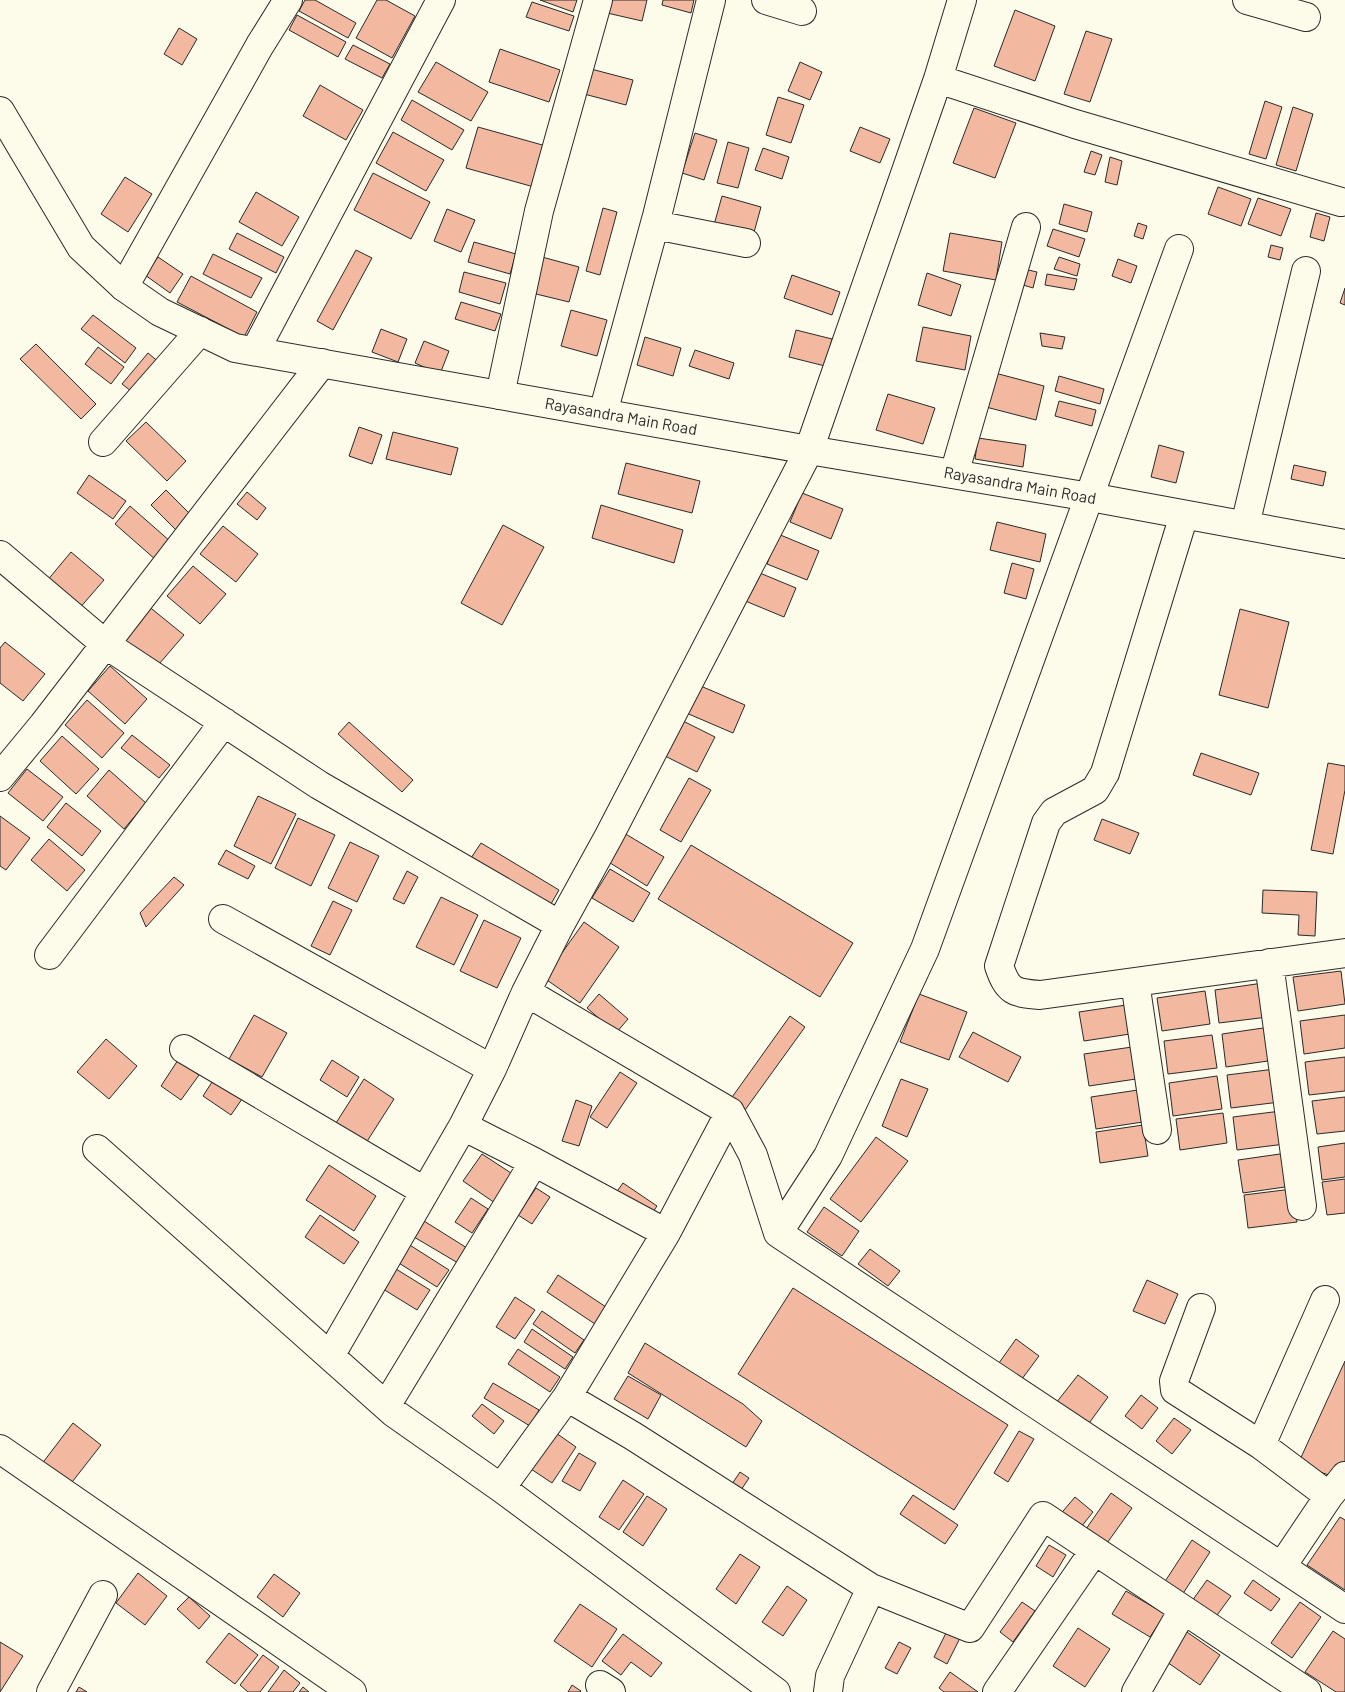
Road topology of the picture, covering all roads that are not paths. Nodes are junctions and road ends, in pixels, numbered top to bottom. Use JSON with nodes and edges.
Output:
{"nodes":[{"id":1,"x":288,"y":0,"type":"edge"},
{"id":2,"x":441,"y":0,"type":"edge"},
{"id":3,"x":598,"y":0,"type":"edge"},
{"id":4,"x":711,"y":0,"type":"edge"},
{"id":5,"x":766,"y":0,"type":"edge"},
{"id":6,"x":962,"y":0,"type":"edge"},
{"id":7,"x":1247,"y":0,"type":"edge"},
{"id":8,"x":802,"y":11,"type":"dead end"},
{"id":9,"x":1306,"y":17,"type":"dead end"},
{"id":10,"x":938,"y":79,"type":"junction"},
{"id":11,"x":0,"y":112,"type":"edge"},
{"id":12,"x":1340,"y":202,"type":"dead end"},
{"id":13,"x":655,"y":225,"type":"junction"},
{"id":14,"x":1026,"y":227,"type":"dead end"},
{"id":15,"x":746,"y":243,"type":"dead end"},
{"id":16,"x":1179,"y":249,"type":"dead end"},
{"id":17,"x":1306,"y":271,"type":"dead end"},
{"id":18,"x":124,"y":286,"type":"junction"},
{"id":19,"x":200,"y":332,"type":"junction"},
{"id":20,"x":255,"y":351,"type":"junction"},
{"id":21,"x":322,"y":362,"type":"junction"},
{"id":22,"x":500,"y":395,"type":"junction"},
{"id":23,"x":603,"y":413,"type":"junction"},
{"id":24,"x":103,"y":442,"type":"dead end"},
{"id":25,"x":808,"y":450,"type":"junction"},
{"id":26,"x":954,"y":474,"type":"junction"},
{"id":27,"x":1090,"y":497,"type":"junction"},
{"id":28,"x":1184,"y":515,"type":"junction"},
{"id":29,"x":1245,"y":525,"type":"junction"},
{"id":30,"x":1345,"y":544,"type":"edge"},
{"id":31,"x":0,"y":555,"type":"edge"},
{"id":32,"x":105,"y":644,"type":"junction"},
{"id":33,"x":224,"y":722,"type":"junction"},
{"id":34,"x":0,"y":777,"type":"edge"},
{"id":35,"x":223,"y":919,"type":"dead end"},
{"id":36,"x":560,"y":925,"type":"junction"},
{"id":37,"x":1345,"y":953,"type":"edge"},
{"id":38,"x":49,"y":955,"type":"dead end"},
{"id":39,"x":1269,"y":963,"type":"junction"},
{"id":40,"x":1135,"y":982,"type":"junction"},
{"id":41,"x":526,"y":992,"type":"junction"},
{"id":42,"x":184,"y":1050,"type":"dead end"},
{"id":43,"x":492,"y":1069,"type":"junction"},
{"id":44,"x":730,"y":1112,"type":"junction"},
{"id":45,"x":463,"y":1126,"type":"junction"},
{"id":46,"x":1158,"y":1130,"type":"dead end"},
{"id":47,"x":97,"y":1149,"type":"dead end"},
{"id":48,"x":534,"y":1162,"type":"junction"},
{"id":49,"x":424,"y":1191,"type":"junction"},
{"id":50,"x":1302,"y":1206,"type":"dead end"},
{"id":51,"x":666,"y":1233,"type":"junction"},
{"id":52,"x":778,"y":1233,"type":"junction"},
{"id":53,"x":1325,"y":1300,"type":"dead end"},
{"id":54,"x":1201,"y":1308,"type":"dead end"},
{"id":55,"x":330,"y":1356,"type":"junction"},
{"id":56,"x":566,"y":1397,"type":"junction"},
{"id":57,"x":386,"y":1406,"type":"junction"},
{"id":58,"x":1260,"y":1445,"type":"junction"},
{"id":59,"x":0,"y":1449,"type":"edge"},
{"id":60,"x":1337,"y":1486,"type":"edge"},
{"id":61,"x":501,"y":1488,"type":"junction"},
{"id":62,"x":1094,"y":1551,"type":"junction"},
{"id":63,"x":1282,"y":1566,"type":"junction"},
{"id":64,"x":870,"y":1588,"type":"junction"},
{"id":65,"x":103,"y":1595,"type":"dead end"},
{"id":66,"x":1345,"y":1609,"type":"edge"},
{"id":67,"x":1183,"y":1610,"type":"junction"},
{"id":68,"x":1276,"y":1683,"type":"edge"},
{"id":69,"x":51,"y":1692,"type":"edge"},
{"id":70,"x":352,"y":1692,"type":"edge"},
{"id":71,"x":776,"y":1692,"type":"edge"},
{"id":72,"x":828,"y":1692,"type":"edge"},
{"id":73,"x":997,"y":1692,"type":"edge"},
{"id":74,"x":1136,"y":1692,"type":"edge"},
{"id":75,"x":1307,"y":1692,"type":"edge"}],
"edges":[{"from":1,"to":18,"type":"street"},
{"from":2,"to":20,"type":"street"},
{"from":3,"to":22,"type":"street"},
{"from":4,"to":13,"type":"street"},
{"from":5,"to":8,"type":"street"},
{"from":6,"to":10,"type":"street"},
{"from":7,"to":9,"type":"street"},
{"from":10,"to":12,"type":"street"},
{"from":10,"to":25,"type":"street"},
{"from":11,"to":18,"type":"street","name":"Rayasandra Main Road"},
{"from":13,"to":15,"type":"street"},
{"from":13,"to":23,"type":"street"},
{"from":14,"to":26,"type":"street"},
{"from":16,"to":27,"type":"street"},
{"from":17,"to":29,"type":"street"},
{"from":18,"to":19,"type":"street","name":"Rayasandra Main Road"},
{"from":19,"to":20,"type":"street","name":"Rayasandra Main Road"},
{"from":19,"to":24,"type":"street"},
{"from":20,"to":21,"type":"street","name":"Rayasandra Main Road"},
{"from":21,"to":22,"type":"street","name":"Rayasandra Main Road"},
{"from":21,"to":32,"type":"street"},
{"from":22,"to":23,"type":"street","name":"Rayasandra Main Road"},
{"from":23,"to":25,"type":"street","name":"Rayasandra Main Road"},
{"from":25,"to":26,"type":"street","name":"Rayasandra Main Road"},
{"from":25,"to":36,"type":"street"},
{"from":26,"to":27,"type":"street","name":"Rayasandra Main Road"},
{"from":27,"to":28,"type":"street","name":"Rayasandra Main Road"},
{"from":27,"to":52,"type":"street"},
{"from":28,"to":29,"type":"street","name":"Rayasandra Main Road"},
{"from":28,"to":40,"type":"street"},
{"from":29,"to":30,"type":"street","name":"Rayasandra Main Road"},
{"from":31,"to":32,"type":"street"},
{"from":32,"to":33,"type":"street"},
{"from":32,"to":34,"type":"street"},
{"from":33,"to":36,"type":"street"},
{"from":33,"to":38,"type":"street"},
{"from":35,"to":43,"type":"street"},
{"from":36,"to":41,"type":"street"},
{"from":37,"to":39,"type":"street"},
{"from":39,"to":40,"type":"street"},
{"from":39,"to":50,"type":"street"},
{"from":40,"to":46,"type":"street"},
{"from":41,"to":43,"type":"street"},
{"from":41,"to":44,"type":"street"},
{"from":42,"to":49,"type":"street"},
{"from":43,"to":45,"type":"street"},
{"from":44,"to":51,"type":"street"},
{"from":44,"to":52,"type":"street"},
{"from":45,"to":48,"type":"street"},
{"from":45,"to":49,"type":"street"},
{"from":47,"to":55,"type":"street"},
{"from":48,"to":51,"type":"street"},
{"from":48,"to":57,"type":"street"},
{"from":49,"to":55,"type":"street"},
{"from":51,"to":56,"type":"street"},
{"from":52,"to":63,"type":"street"},
{"from":53,"to":58,"type":"street"},
{"from":54,"to":58,"type":"street"},
{"from":55,"to":57,"type":"street"},
{"from":56,"to":61,"type":"street"},
{"from":56,"to":64,"type":"street"},
{"from":57,"to":61,"type":"street"},
{"from":58,"to":60,"type":"street"},
{"from":59,"to":70,"type":"street"},
{"from":60,"to":63,"type":"street"},
{"from":61,"to":71,"type":"street"},
{"from":62,"to":64,"type":"street"},
{"from":62,"to":67,"type":"street"},
{"from":62,"to":73,"type":"street"},
{"from":63,"to":66,"type":"street"},
{"from":64,"to":72,"type":"street"},
{"from":65,"to":69,"type":"street"},
{"from":67,"to":68,"type":"street"},
{"from":67,"to":74,"type":"street"},
{"from":68,"to":75,"type":"street"}]}
